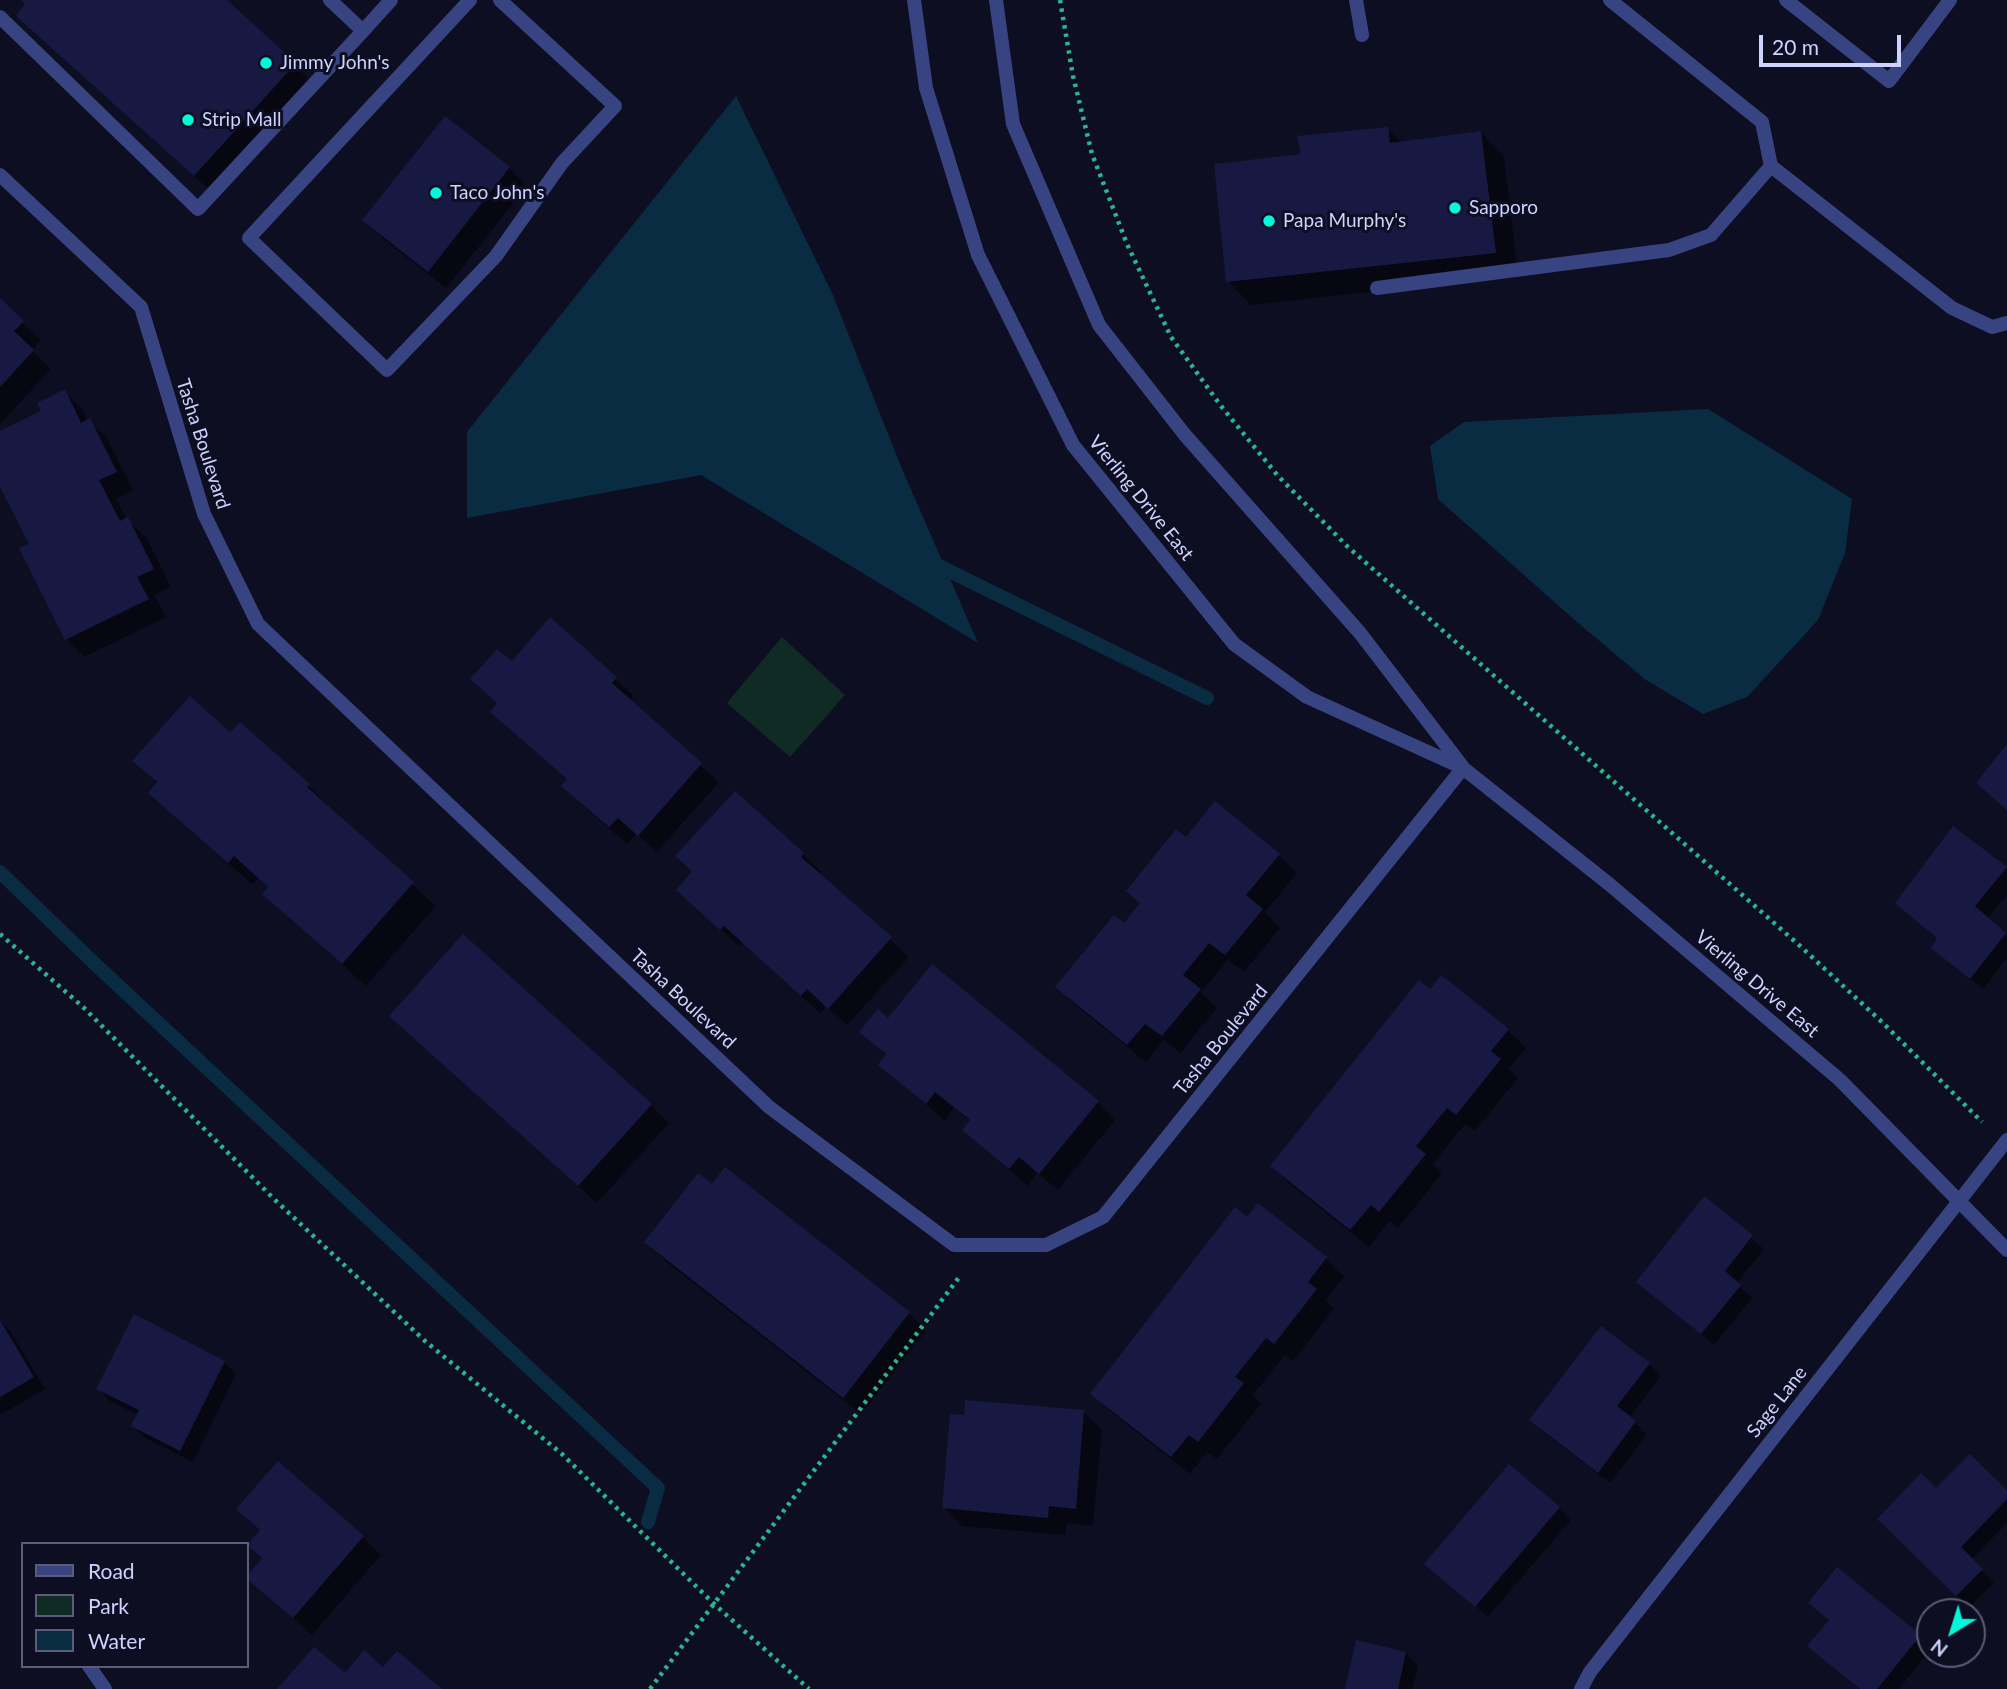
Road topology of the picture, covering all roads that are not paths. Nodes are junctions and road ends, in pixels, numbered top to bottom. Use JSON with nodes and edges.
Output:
{"nodes":[{"id":1,"x":330,"y":0,"type":"edge"},
{"id":2,"x":391,"y":0,"type":"edge"},
{"id":3,"x":470,"y":0,"type":"edge"},
{"id":4,"x":500,"y":0,"type":"edge"},
{"id":5,"x":914,"y":0,"type":"edge"},
{"id":6,"x":996,"y":0,"type":"edge"},
{"id":7,"x":1356,"y":0,"type":"edge"},
{"id":8,"x":1609,"y":0,"type":"edge"},
{"id":9,"x":1786,"y":0,"type":"edge"},
{"id":10,"x":1951,"y":0,"type":"edge"},
{"id":11,"x":0,"y":17,"type":"edge"},
{"id":12,"x":363,"y":31,"type":"junction"},
{"id":13,"x":1362,"y":35,"type":"dead end"},
{"id":14,"x":1771,"y":166,"type":"junction"},
{"id":15,"x":0,"y":175,"type":"edge"},
{"id":16,"x":1377,"y":288,"type":"dead end"},
{"id":17,"x":2007,"y":323,"type":"edge"},
{"id":18,"x":1462,"y":768,"type":"junction"},
{"id":19,"x":2005,"y":1142,"type":"edge"},
{"id":20,"x":1959,"y":1201,"type":"junction"},
{"id":21,"x":2007,"y":1250,"type":"edge"},
{"id":22,"x":90,"y":1668,"type":"edge"},
{"id":23,"x":106,"y":1689,"type":"edge"},
{"id":24,"x":1581,"y":1689,"type":"edge"}],
"edges":[{"from":1,"to":12,"type":"street"},
{"from":2,"to":12,"type":"street"},
{"from":3,"to":4,"type":"street"},
{"from":5,"to":18,"type":"street","name":"Vierling Drive East"},
{"from":6,"to":18,"type":"street","name":"Vierling Drive East"},
{"from":7,"to":13,"type":"street"},
{"from":8,"to":14,"type":"street"},
{"from":9,"to":10,"type":"street"},
{"from":11,"to":12,"type":"street"},
{"from":14,"to":16,"type":"street"},
{"from":14,"to":17,"type":"street"},
{"from":15,"to":18,"type":"street","name":"Tasha Boulevard"},
{"from":18,"to":20,"type":"street","name":"Vierling Drive East"},
{"from":19,"to":20,"type":"street","name":"Sage Lane"},
{"from":20,"to":21,"type":"street","name":"Vierling Drive East"},
{"from":20,"to":24,"type":"street","name":"Sage Lane"},
{"from":22,"to":23,"type":"street"}]}
